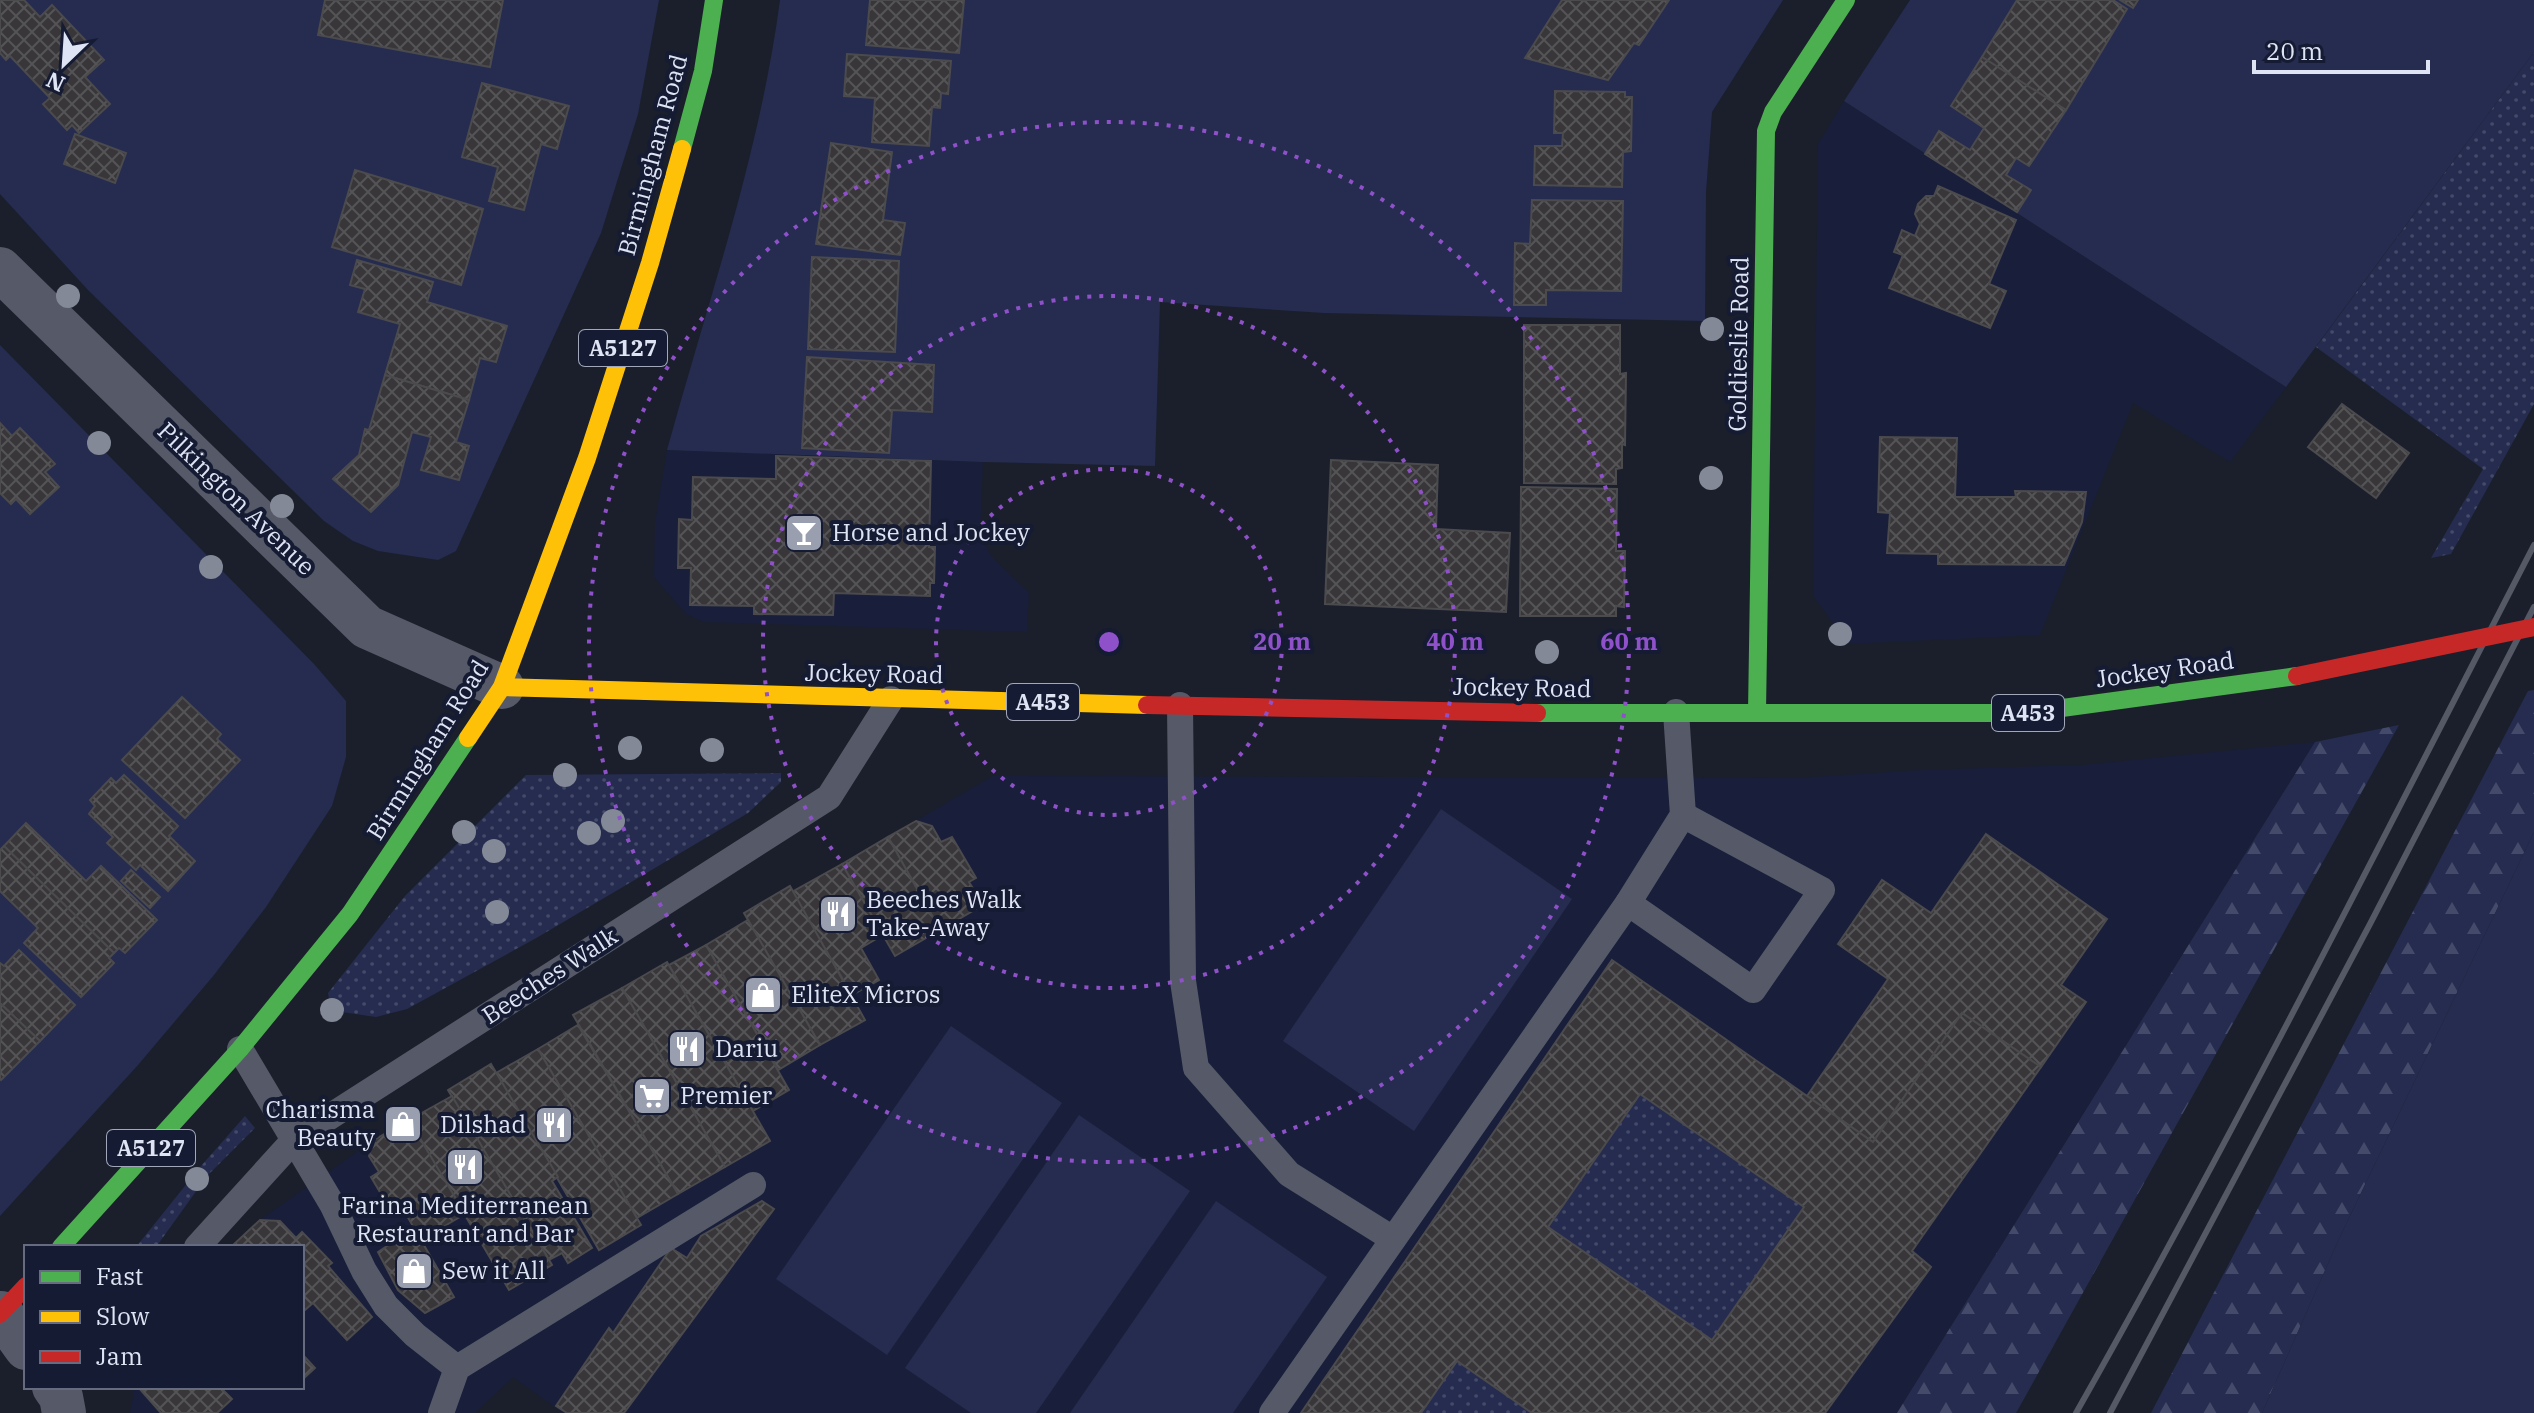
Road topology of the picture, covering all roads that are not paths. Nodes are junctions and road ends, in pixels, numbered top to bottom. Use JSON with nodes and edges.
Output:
{"nodes":[{"id":1,"x":714,"y":0,"type":"edge"},
{"id":2,"x":1846,"y":0,"type":"edge"},
{"id":3,"x":0,"y":269,"type":"edge"},
{"id":4,"x":2534,"y":627,"type":"edge"},
{"id":5,"x":502,"y":687,"type":"junction"},
{"id":6,"x":891,"y":699,"type":"junction"},
{"id":7,"x":1180,"y":705,"type":"junction"},
{"id":8,"x":1676,"y":712,"type":"junction"},
{"id":9,"x":1757,"y":712,"type":"junction"},
{"id":10,"x":1683,"y":815,"type":"junction"},
{"id":11,"x":1628,"y":903,"type":"junction"},
{"id":12,"x":240,"y":1049,"type":"junction"},
{"id":13,"x":295,"y":1139,"type":"junction"},
{"id":14,"x":753,"y":1185,"type":"dead end"},
{"id":15,"x":1393,"y":1239,"type":"junction"},
{"id":16,"x":63,"y":1245,"type":"edge"},
{"id":17,"x":199,"y":1245,"type":"edge"},
{"id":18,"x":9,"y":1304,"type":"edge"},
{"id":19,"x":24,"y":1343,"type":"edge"},
{"id":20,"x":457,"y":1368,"type":"junction"},
{"id":21,"x":441,"y":1413,"type":"edge"},
{"id":22,"x":1272,"y":1413,"type":"edge"}],
"edges":[{"from":1,"to":5,"type":"main road","name":"Birmingham Road","number":"A5127"},
{"from":2,"to":9,"type":"main road","name":"Goldieslie Road"},
{"from":3,"to":5,"type":"street","name":"Pilkington Avenue"},
{"from":4,"to":9,"type":"main road","name":"Jockey Road","number":"A453","bridge":true},
{"from":5,"to":6,"type":"main road","name":"Jockey Road","number":"A453"},
{"from":5,"to":12,"type":"main road","name":"Birmingham Road","number":"A5127"},
{"from":6,"to":7,"type":"main road","name":"Jockey Road","number":"A453"},
{"from":6,"to":13,"type":"lane","name":"Beeches Walk"},
{"from":7,"to":8,"type":"main road","name":"Jockey Road","number":"A453"},
{"from":7,"to":15,"type":"lane"},
{"from":8,"to":9,"type":"main road","name":"Jockey Road","number":"A453"},
{"from":8,"to":10,"type":"lane"},
{"from":10,"to":11,"type":"lane"},
{"from":10,"to":11,"type":"lane"},
{"from":11,"to":15,"type":"lane"},
{"from":12,"to":13,"type":"lane"},
{"from":12,"to":16,"type":"main road","name":"Birmingham Road","number":"A5127"},
{"from":13,"to":17,"type":"lane","name":"Beeches Walk"},
{"from":13,"to":20,"type":"lane"},
{"from":14,"to":20,"type":"lane"},
{"from":15,"to":22,"type":"lane"},
{"from":18,"to":19,"type":"street"},
{"from":20,"to":21,"type":"lane"}]}
